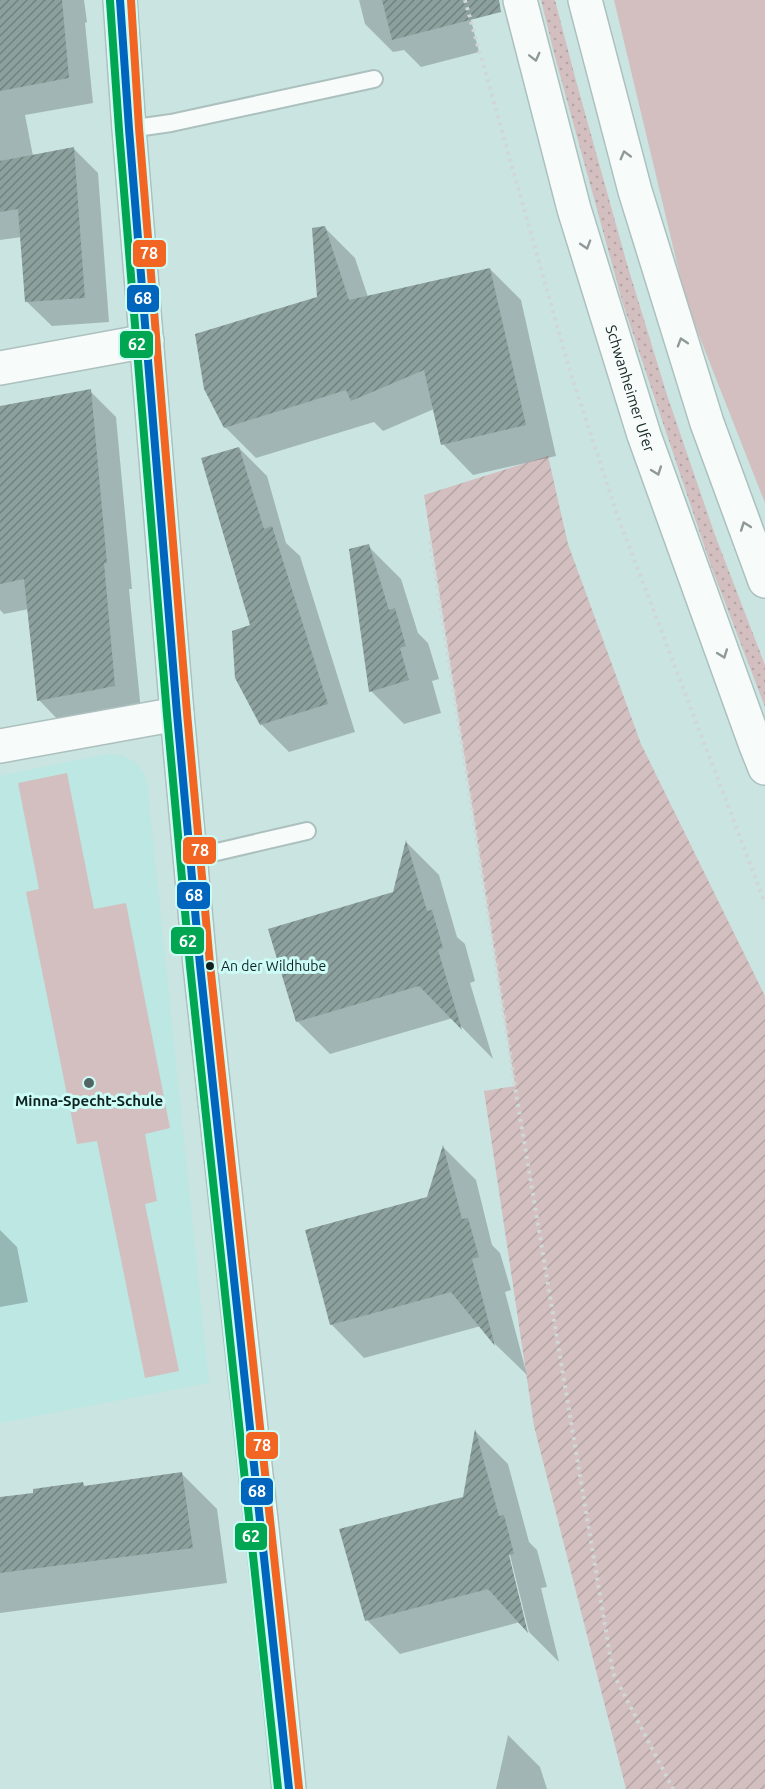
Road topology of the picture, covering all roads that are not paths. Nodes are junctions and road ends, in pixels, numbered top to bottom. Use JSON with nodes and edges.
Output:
{"nodes":[{"id":1,"x":120,"y":0,"type":"edge"},
{"id":2,"x":520,"y":0,"type":"edge"},
{"id":3,"x":585,"y":0,"type":"edge"},
{"id":4,"x":374,"y":79,"type":"dead end"},
{"id":5,"x":129,"y":129,"type":"junction"},
{"id":6,"x":147,"y":341,"type":"junction"},
{"id":7,"x":0,"y":368,"type":"edge"},
{"id":8,"x":765,"y":581,"type":"edge"},
{"id":9,"x":177,"y":714,"type":"junction"},
{"id":10,"x":0,"y":746,"type":"edge"},
{"id":11,"x":765,"y":768,"type":"edge"},
{"id":12,"x":307,"y":831,"type":"dead end"},
{"id":13,"x":191,"y":858,"type":"junction"},
{"id":14,"x":289,"y":1789,"type":"edge"}],
"edges":[{"from":1,"to":5,"type":"street"},
{"from":2,"to":11,"type":"street","name":"Schwanheimer Ufer","one_way":true},
{"from":8,"to":3,"type":"street","one_way":true},
{"from":4,"to":5,"type":"lane"},
{"from":5,"to":6,"type":"street"},
{"from":6,"to":7,"type":"street"},
{"from":6,"to":9,"type":"street"},
{"from":9,"to":10,"type":"street"},
{"from":9,"to":13,"type":"street"},
{"from":12,"to":13,"type":"lane"},
{"from":13,"to":14,"type":"street"}]}
